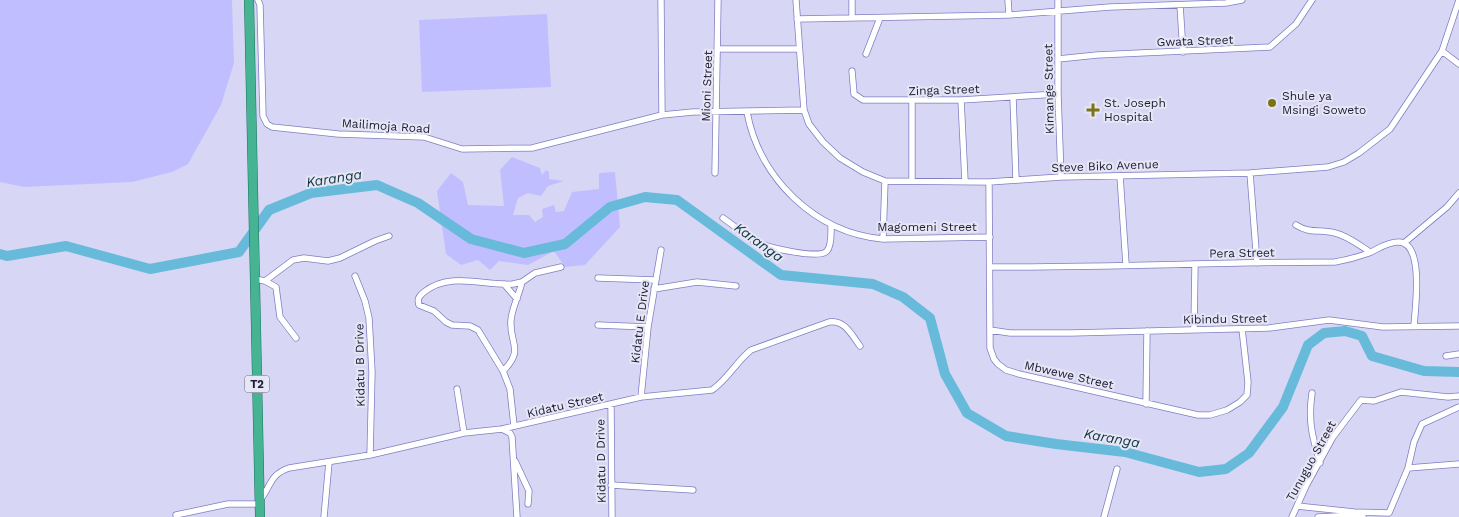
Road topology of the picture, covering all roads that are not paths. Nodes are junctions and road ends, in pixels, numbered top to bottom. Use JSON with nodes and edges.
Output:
{"nodes":[{"id":1,"x":249,"y":0,"type":"edge"},
{"id":2,"x":258,"y":0,"type":"edge"},
{"id":3,"x":661,"y":0,"type":"edge"},
{"id":4,"x":713,"y":0,"type":"edge"},
{"id":5,"x":796,"y":0,"type":"edge"},
{"id":6,"x":852,"y":0,"type":"edge"},
{"id":7,"x":1008,"y":0,"type":"edge"},
{"id":8,"x":1058,"y":0,"type":"edge"},
{"id":9,"x":1110,"y":0,"type":"edge"},
{"id":10,"x":1242,"y":0,"type":"edge"},
{"id":11,"x":1312,"y":0,"type":"edge"},
{"id":12,"x":1459,"y":0,"type":"edge"},
{"id":13,"x":718,"y":3,"type":"edge"},
{"id":14,"x":1180,"y":5,"type":"junction"},
{"id":15,"x":1110,"y":7,"type":"junction"},
{"id":16,"x":1058,"y":11,"type":"junction"},
{"id":17,"x":1009,"y":15,"type":"junction"},
{"id":18,"x":852,"y":18,"type":"junction"},
{"id":19,"x":880,"y":18,"type":"junction"},
{"id":20,"x":797,"y":19,"type":"junction"},
{"id":21,"x":718,"y":49,"type":"junction"},
{"id":22,"x":799,"y":49,"type":"junction"},
{"id":23,"x":1442,"y":51,"type":"junction"},
{"id":24,"x":1184,"y":52,"type":"junction"},
{"id":25,"x":866,"y":54,"type":"dead end"},
{"id":26,"x":1058,"y":60,"type":"junction"},
{"id":27,"x":1459,"y":64,"type":"edge"},
{"id":28,"x":852,"y":71,"type":"dead end"},
{"id":29,"x":1058,"y":94,"type":"junction"},
{"id":30,"x":1012,"y":97,"type":"junction"},
{"id":31,"x":961,"y":100,"type":"junction"},
{"id":32,"x":912,"y":101,"type":"junction"},
{"id":33,"x":804,"y":110,"type":"junction"},
{"id":34,"x":715,"y":111,"type":"junction"},
{"id":35,"x":747,"y":112,"type":"junction"},
{"id":36,"x":662,"y":115,"type":"junction"},
{"id":37,"x":716,"y":173,"type":"dead end"},
{"id":38,"x":1250,"y":173,"type":"junction"},
{"id":39,"x":1120,"y":176,"type":"junction"},
{"id":40,"x":1061,"y":177,"type":"junction"},
{"id":41,"x":912,"y":180,"type":"junction"},
{"id":42,"x":1016,"y":180,"type":"junction"},
{"id":43,"x":885,"y":181,"type":"junction"},
{"id":44,"x":965,"y":181,"type":"junction"},
{"id":45,"x":989,"y":182,"type":"junction"},
{"id":46,"x":1459,"y":193,"type":"edge"},
{"id":47,"x":722,"y":218,"type":"dead end"},
{"id":48,"x":832,"y":225,"type":"junction"},
{"id":49,"x":1296,"y":225,"type":"dead end"},
{"id":50,"x":389,"y":236,"type":"dead end"},
{"id":51,"x":990,"y":237,"type":"junction"},
{"id":52,"x":883,"y":238,"type":"junction"},
{"id":53,"x":1404,"y":242,"type":"junction"},
{"id":54,"x":661,"y":250,"type":"dead end"},
{"id":55,"x":1370,"y":252,"type":"junction"},
{"id":56,"x":1258,"y":263,"type":"junction"},
{"id":57,"x":1126,"y":264,"type":"junction"},
{"id":58,"x":1195,"y":265,"type":"junction"},
{"id":59,"x":990,"y":266,"type":"junction"},
{"id":60,"x":561,"y":268,"type":"dead end"},
{"id":61,"x":355,"y":276,"type":"dead end"},
{"id":62,"x":598,"y":278,"type":"dead end"},
{"id":63,"x":255,"y":280,"type":"junction"},
{"id":64,"x":655,"y":280,"type":"junction"},
{"id":65,"x":266,"y":281,"type":"junction"},
{"id":66,"x":522,"y":282,"type":"junction"},
{"id":67,"x":504,"y":284,"type":"junction"},
{"id":68,"x":736,"y":286,"type":"dead end"},
{"id":69,"x":654,"y":289,"type":"junction"},
{"id":70,"x":517,"y":299,"type":"junction"},
{"id":71,"x":598,"y":325,"type":"dead end"},
{"id":72,"x":1414,"y":326,"type":"junction"},
{"id":73,"x":1459,"y":326,"type":"edge"},
{"id":74,"x":648,"y":327,"type":"junction"},
{"id":75,"x":1194,"y":329,"type":"junction"},
{"id":76,"x":1242,"y":329,"type":"junction"},
{"id":77,"x":990,"y":330,"type":"junction"},
{"id":78,"x":1147,"y":331,"type":"junction"},
{"id":79,"x":296,"y":338,"type":"dead end"},
{"id":80,"x":860,"y":346,"type":"dead end"},
{"id":81,"x":1459,"y":354,"type":"edge"},
{"id":82,"x":1446,"y":356,"type":"dead end"},
{"id":83,"x":502,"y":371,"type":"junction"},
{"id":84,"x":457,"y":389,"type":"dead end"},
{"id":85,"x":1312,"y":393,"type":"dead end"},
{"id":86,"x":1459,"y":396,"type":"edge"},
{"id":87,"x":641,"y":397,"type":"junction"},
{"id":88,"x":1146,"y":404,"type":"junction"},
{"id":89,"x":611,"y":405,"type":"junction"},
{"id":90,"x":1459,"y":407,"type":"edge"},
{"id":91,"x":514,"y":426,"type":"junction"},
{"id":92,"x":502,"y":429,"type":"junction"},
{"id":93,"x":464,"y":433,"type":"junction"},
{"id":94,"x":370,"y":455,"type":"junction"},
{"id":95,"x":514,"y":459,"type":"junction"},
{"id":96,"x":329,"y":462,"type":"junction"},
{"id":97,"x":1320,"y":463,"type":"junction"},
{"id":98,"x":1459,"y":464,"type":"edge"},
{"id":99,"x":1408,"y":468,"type":"junction"},
{"id":100,"x":1117,"y":469,"type":"dead end"},
{"id":101,"x":611,"y":485,"type":"junction"},
{"id":102,"x":693,"y":490,"type":"dead end"},
{"id":103,"x":260,"y":501,"type":"junction"},
{"id":104,"x":528,"y":504,"type":"dead end"},
{"id":105,"x":1297,"y":506,"type":"junction"},
{"id":106,"x":176,"y":514,"type":"dead end"},
{"id":107,"x":260,"y":517,"type":"edge"},
{"id":108,"x":324,"y":517,"type":"edge"},
{"id":109,"x":516,"y":517,"type":"edge"},
{"id":110,"x":612,"y":517,"type":"edge"},
{"id":111,"x":1104,"y":517,"type":"edge"},
{"id":112,"x":1292,"y":517,"type":"edge"},
{"id":113,"x":1318,"y":517,"type":"edge"},
{"id":114,"x":1363,"y":517,"type":"edge"}],
"edges":[{"from":1,"to":63,"type":"highway","number":"T2"},
{"from":2,"to":36,"type":"street","name":"Mailimoja Road"},
{"from":3,"to":36,"type":"street"},
{"from":4,"to":13,"type":"street"},
{"from":5,"to":20,"type":"street","name":"Steve Biko Avenue"},
{"from":6,"to":18,"type":"street"},
{"from":7,"to":17,"type":"street"},
{"from":8,"to":16,"type":"street","name":"Kimange Street"},
{"from":9,"to":15,"type":"street"},
{"from":10,"to":14,"type":"street"},
{"from":11,"to":24,"type":"street","name":"Gwata Street"},
{"from":12,"to":23,"type":"street","name":"Steve Biko Avenue"},
{"from":13,"to":21,"type":"street","name":"Mioni Street"},
{"from":14,"to":15,"type":"street"},
{"from":14,"to":24,"type":"street"},
{"from":15,"to":16,"type":"street"},
{"from":16,"to":17,"type":"street"},
{"from":16,"to":26,"type":"street","name":"Kimange Street"},
{"from":17,"to":19,"type":"street"},
{"from":18,"to":19,"type":"street"},
{"from":18,"to":20,"type":"street"},
{"from":19,"to":25,"type":"street"},
{"from":20,"to":22,"type":"street","name":"Steve Biko Avenue"},
{"from":21,"to":22,"type":"street"},
{"from":21,"to":34,"type":"street","name":"Mioni Street"},
{"from":22,"to":33,"type":"street","name":"Steve Biko Avenue"},
{"from":23,"to":27,"type":"street"},
{"from":23,"to":38,"type":"street","name":"Steve Biko Avenue"},
{"from":24,"to":26,"type":"street","name":"Gwata Street"},
{"from":26,"to":29,"type":"street","name":"Kimange Street"},
{"from":28,"to":32,"type":"street","name":"Zinga Street"},
{"from":29,"to":30,"type":"street","name":"Zinga Street"},
{"from":29,"to":40,"type":"street","name":"Kimange Street"},
{"from":30,"to":31,"type":"street","name":"Zinga Street"},
{"from":30,"to":42,"type":"street"},
{"from":31,"to":32,"type":"street","name":"Zinga Street"},
{"from":31,"to":44,"type":"street"},
{"from":32,"to":41,"type":"street"},
{"from":33,"to":35,"type":"street","name":"Mailimoja Road"},
{"from":33,"to":43,"type":"street","name":"Steve Biko Avenue"},
{"from":34,"to":35,"type":"street","name":"Mailimoja Road"},
{"from":34,"to":36,"type":"street","name":"Mailimoja Road"},
{"from":34,"to":37,"type":"street","name":"Mioni Street"},
{"from":35,"to":48,"type":"street","name":"Magomeni Street"},
{"from":38,"to":39,"type":"street","name":"Steve Biko Avenue"},
{"from":38,"to":56,"type":"street"},
{"from":39,"to":40,"type":"street","name":"Steve Biko Avenue"},
{"from":39,"to":57,"type":"street"},
{"from":40,"to":42,"type":"street","name":"Steve Biko Avenue"},
{"from":41,"to":43,"type":"street","name":"Steve Biko Avenue"},
{"from":41,"to":44,"type":"street","name":"Steve Biko Avenue"},
{"from":42,"to":45,"type":"street","name":"Steve Biko Avenue"},
{"from":43,"to":52,"type":"street"},
{"from":44,"to":45,"type":"street","name":"Steve Biko Avenue"},
{"from":45,"to":51,"type":"street","name":"Mbwewe Street"},
{"from":46,"to":53,"type":"street"},
{"from":47,"to":48,"type":"street"},
{"from":48,"to":52,"type":"street","name":"Magomeni Street"},
{"from":49,"to":55,"type":"street"},
{"from":50,"to":65,"type":"street"},
{"from":51,"to":52,"type":"street","name":"Magomeni Street"},
{"from":51,"to":59,"type":"street","name":"Mbwewe Street"},
{"from":53,"to":55,"type":"street","name":"Pera Street"},
{"from":53,"to":72,"type":"street"},
{"from":54,"to":64,"type":"street","name":"Kidatu E Drive"},
{"from":55,"to":56,"type":"street","name":"Pera Street"},
{"from":56,"to":58,"type":"street","name":"Pera Street"},
{"from":57,"to":58,"type":"street","name":"Pera Street"},
{"from":57,"to":59,"type":"street","name":"Pera Street"},
{"from":58,"to":75,"type":"street"},
{"from":59,"to":77,"type":"street","name":"Mbwewe Street"},
{"from":60,"to":66,"type":"street"},
{"from":61,"to":94,"type":"street","name":"Kidatu B Drive"},
{"from":62,"to":64,"type":"street"},
{"from":63,"to":65,"type":"street"},
{"from":63,"to":103,"type":"highway","number":"T2"},
{"from":64,"to":69,"type":"street","name":"Kidatu E Drive"},
{"from":65,"to":79,"type":"street"},
{"from":66,"to":67,"type":"street"},
{"from":66,"to":70,"type":"street"},
{"from":67,"to":70,"type":"street"},
{"from":67,"to":83,"type":"street"},
{"from":68,"to":69,"type":"street"},
{"from":69,"to":74,"type":"street","name":"Kidatu E Drive"},
{"from":70,"to":83,"type":"street"},
{"from":71,"to":74,"type":"street"},
{"from":72,"to":73,"type":"street","name":"Kibindu Street"},
{"from":72,"to":76,"type":"street","name":"Kibindu Street"},
{"from":74,"to":87,"type":"street","name":"Kidatu E Drive"},
{"from":75,"to":76,"type":"street","name":"Kibindu Street"},
{"from":75,"to":78,"type":"street","name":"Kibindu Street"},
{"from":76,"to":88,"type":"street","name":"Mbwewe Street"},
{"from":77,"to":78,"type":"street","name":"Kibindu Street"},
{"from":77,"to":88,"type":"street","name":"Mbwewe Street"},
{"from":78,"to":88,"type":"street"},
{"from":80,"to":87,"type":"street","name":"Kidatu Street"},
{"from":81,"to":82,"type":"street"},
{"from":83,"to":91,"type":"street"},
{"from":84,"to":93,"type":"street"},
{"from":85,"to":97,"type":"street"},
{"from":86,"to":97,"type":"street","name":"Tunuguo Street"},
{"from":87,"to":89,"type":"street","name":"Kidatu Street"},
{"from":89,"to":91,"type":"street","name":"Kidatu Street"},
{"from":89,"to":101,"type":"street","name":"Kidatu D Drive"},
{"from":90,"to":99,"type":"street"},
{"from":91,"to":92,"type":"street","name":"Kidatu Street"},
{"from":92,"to":93,"type":"street","name":"Kidatu Street"},
{"from":92,"to":95,"type":"street"},
{"from":93,"to":94,"type":"street","name":"Kidatu Street"},
{"from":94,"to":96,"type":"street","name":"Kidatu Street"},
{"from":95,"to":104,"type":"street"},
{"from":95,"to":109,"type":"street"},
{"from":96,"to":103,"type":"street","name":"Kidatu Street"},
{"from":96,"to":108,"type":"street"},
{"from":97,"to":105,"type":"street","name":"Tunuguo Street"},
{"from":98,"to":99,"type":"street"},
{"from":99,"to":105,"type":"street"},
{"from":100,"to":111,"type":"street"},
{"from":101,"to":102,"type":"street"},
{"from":101,"to":110,"type":"street","name":"Kidatu D Drive"},
{"from":103,"to":106,"type":"street"},
{"from":103,"to":107,"type":"highway","number":"T2"},
{"from":105,"to":112,"type":"street","name":"Tunuguo Street"},
{"from":113,"to":114,"type":"street"}]}
